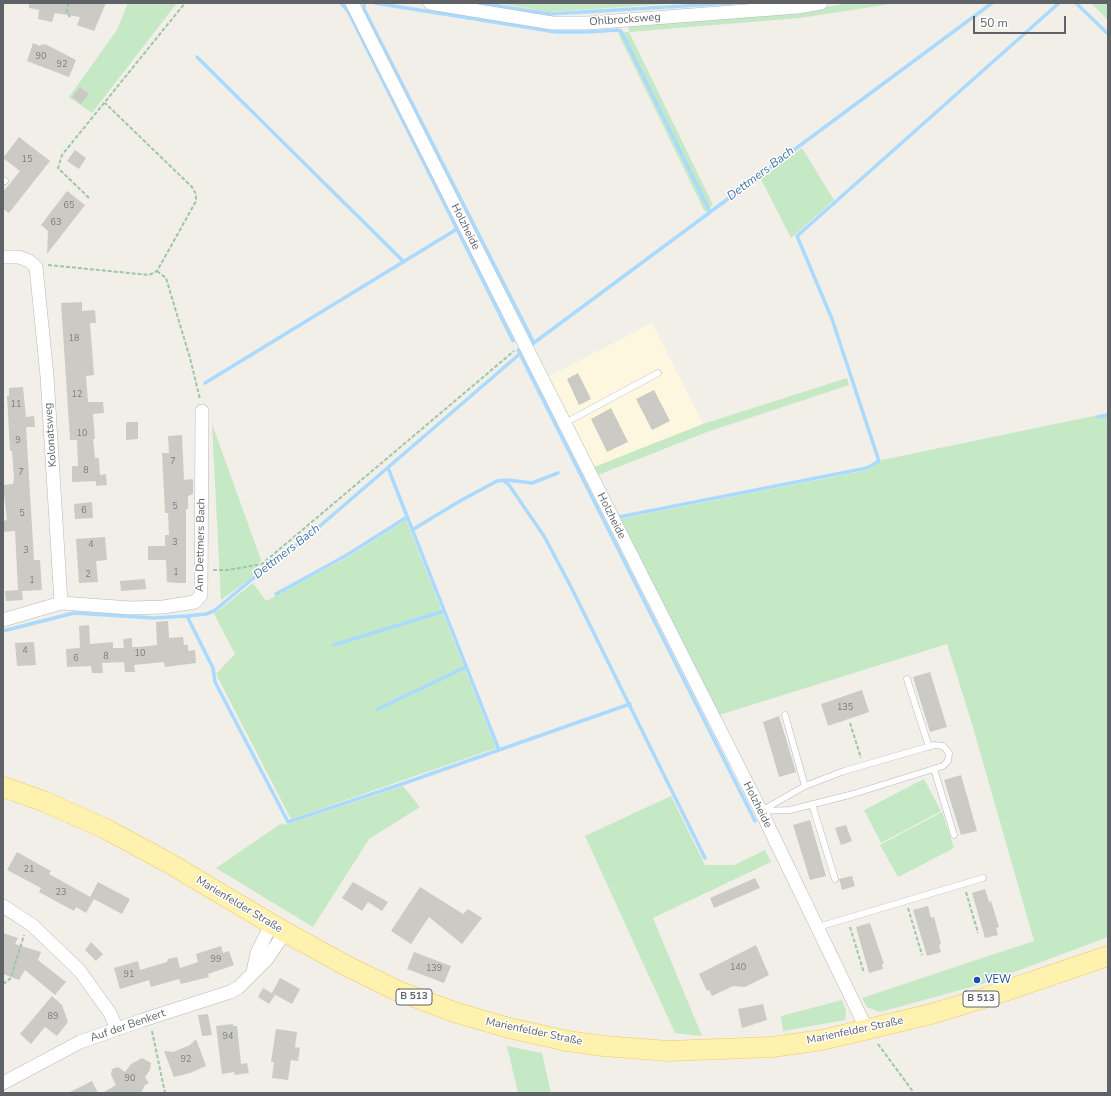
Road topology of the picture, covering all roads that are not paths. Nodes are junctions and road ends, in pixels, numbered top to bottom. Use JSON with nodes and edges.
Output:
{"nodes":[{"id":1,"x":352,"y":3,"type":"edge"},
{"id":2,"x":430,"y":3,"type":"edge"},
{"id":3,"x":821,"y":3,"type":"edge"},
{"id":4,"x":3,"y":258,"type":"edge"},
{"id":5,"x":658,"y":373,"type":"dead end"},
{"id":6,"x":202,"y":411,"type":"road end"},
{"id":7,"x":565,"y":423,"type":"junction"},
{"id":8,"x":61,"y":603,"type":"junction"},
{"id":9,"x":3,"y":620,"type":"edge"},
{"id":10,"x":907,"y":679,"type":"dead end"},
{"id":11,"x":785,"y":715,"type":"dead end"},
{"id":12,"x":929,"y":746,"type":"junction"},
{"id":13,"x":934,"y":769,"type":"junction"},
{"id":14,"x":805,"y":786,"type":"junction"},
{"id":15,"x":3,"y":787,"type":"edge"},
{"id":16,"x":812,"y":804,"type":"junction"},
{"id":17,"x":761,"y":811,"type":"junction"},
{"id":18,"x":954,"y":835,"type":"dead end"},
{"id":19,"x":983,"y":878,"type":"dead end"},
{"id":20,"x":835,"y":879,"type":"dead end"},
{"id":21,"x":3,"y":906,"type":"edge"},
{"id":22,"x":818,"y":927,"type":"junction"},
{"id":23,"x":278,"y":929,"type":"junction"},
{"id":24,"x":1108,"y":956,"type":"edge"},
{"id":25,"x":117,"y":1028,"type":"junction"},
{"id":26,"x":867,"y":1030,"type":"junction"},
{"id":27,"x":3,"y":1083,"type":"edge"}],
"edges":[{"from":1,"to":7,"type":"street","name":"Holzheide"},
{"from":2,"to":3,"type":"street","name":"Ohlbrocksweg"},
{"from":4,"to":8,"type":"street","name":"Kolonatsweg"},
{"from":5,"to":7,"type":"lane"},
{"from":6,"to":8,"type":"street","name":"Am Dettmers Bach"},
{"from":7,"to":17,"type":"street","name":"Holzheide"},
{"from":8,"to":9,"type":"street","name":"Am Dettmers Bach"},
{"from":10,"to":12,"type":"lane"},
{"from":11,"to":14,"type":"lane"},
{"from":12,"to":13,"type":"lane"},
{"from":12,"to":14,"type":"lane"},
{"from":13,"to":16,"type":"lane"},
{"from":13,"to":18,"type":"lane"},
{"from":14,"to":17,"type":"lane"},
{"from":15,"to":23,"type":"main road","name":"Marienfelder Straße","number":"B 513"},
{"from":16,"to":17,"type":"lane"},
{"from":16,"to":20,"type":"lane"},
{"from":17,"to":22,"type":"street","name":"Holzheide"},
{"from":19,"to":22,"type":"lane"},
{"from":21,"to":25,"type":"street"},
{"from":22,"to":26,"type":"street","name":"Holzheide"},
{"from":23,"to":25,"type":"street","name":"Auf der Benkert"},
{"from":23,"to":26,"type":"main road","name":"Marienfelder Straße","number":"B 513"},
{"from":24,"to":26,"type":"main road","name":"Marienfelder Straße","number":"B 513"},
{"from":25,"to":27,"type":"street","name":"Auf der Benkert"}]}
